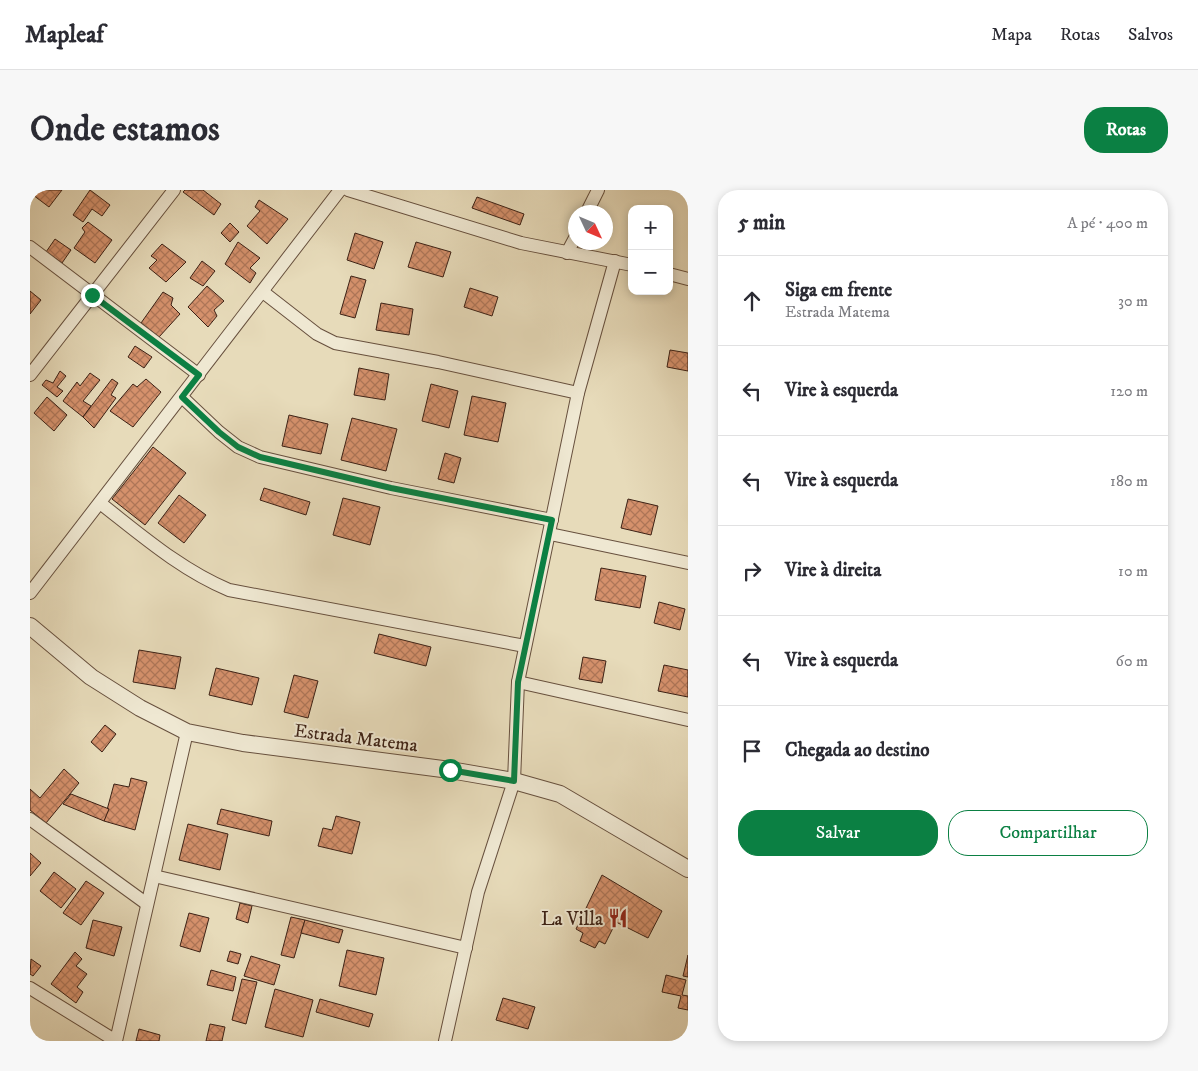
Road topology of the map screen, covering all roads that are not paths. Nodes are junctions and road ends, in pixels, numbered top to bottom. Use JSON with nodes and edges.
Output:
{"nodes":[{"id":1,"x":174,"y":190,"type":"edge"},
{"id":2,"x":340,"y":190,"type":"edge"},
{"id":3,"x":348,"y":190,"type":"edge"},
{"id":4,"x":598,"y":190,"type":"edge"},
{"id":5,"x":590,"y":205,"type":"edge"},
{"id":6,"x":30,"y":247,"type":"edge"},
{"id":7,"x":569,"y":250,"type":"edge"},
{"id":8,"x":568,"y":253,"type":"junction"},
{"id":9,"x":615,"y":261,"type":"junction"},
{"id":10,"x":628,"y":264,"type":"edge"},
{"id":11,"x":673,"y":275,"type":"edge"},
{"id":12,"x":688,"y":277,"type":"edge"},
{"id":13,"x":262,"y":292,"type":"junction"},
{"id":14,"x":92,"y":295,"type":"junction"},
{"id":15,"x":30,"y":375,"type":"edge"},
{"id":16,"x":199,"y":375,"type":"junction"},
{"id":17,"x":578,"y":393,"type":"junction"},
{"id":18,"x":182,"y":397,"type":"junction"},
{"id":19,"x":100,"y":503,"type":"junction"},
{"id":20,"x":552,"y":520,"type":"junction"},
{"id":21,"x":550,"y":534,"type":"junction"},
{"id":22,"x":688,"y":563,"type":"edge"},
{"id":23,"x":30,"y":593,"type":"edge"},
{"id":24,"x":30,"y":626,"type":"edge"},
{"id":25,"x":525,"y":646,"type":"junction"},
{"id":26,"x":518,"y":682,"type":"junction"},
{"id":27,"x":688,"y":720,"type":"edge"},
{"id":28,"x":187,"y":732,"type":"junction"},
{"id":29,"x":514,"y":781,"type":"junction"},
{"id":30,"x":30,"y":819,"type":"edge"},
{"id":31,"x":688,"y":869,"type":"edge"},
{"id":32,"x":154,"y":876,"type":"junction"},
{"id":33,"x":147,"y":904,"type":"junction"},
{"id":34,"x":466,"y":948,"type":"junction"},
{"id":35,"x":30,"y":988,"type":"edge"},
{"id":36,"x":116,"y":1041,"type":"edge"},
{"id":37,"x":445,"y":1041,"type":"edge"}],
"edges":[{"from":1,"to":14,"type":"street"},
{"from":2,"to":13,"type":"street"},
{"from":3,"to":8,"type":"street"},
{"from":4,"to":5,"type":"street"},
{"from":6,"to":14,"type":"street"},
{"from":7,"to":8,"type":"street"},
{"from":8,"to":9,"type":"street"},
{"from":9,"to":10,"type":"street"},
{"from":9,"to":17,"type":"street"},
{"from":11,"to":12,"type":"street"},
{"from":13,"to":16,"type":"street"},
{"from":13,"to":17,"type":"street"},
{"from":14,"to":15,"type":"street"},
{"from":14,"to":16,"type":"street"},
{"from":16,"to":18,"type":"street"},
{"from":17,"to":20,"type":"street"},
{"from":18,"to":19,"type":"street"},
{"from":18,"to":20,"type":"street"},
{"from":19,"to":23,"type":"street"},
{"from":19,"to":25,"type":"street"},
{"from":20,"to":21,"type":"street"},
{"from":21,"to":22,"type":"street"},
{"from":21,"to":25,"type":"street"},
{"from":24,"to":28,"type":"street","name":"Estrada Matema"},
{"from":25,"to":26,"type":"street"},
{"from":26,"to":27,"type":"street"},
{"from":26,"to":29,"type":"street"},
{"from":28,"to":29,"type":"street","name":"Estrada Matema"},
{"from":28,"to":32,"type":"street"},
{"from":29,"to":31,"type":"street","name":"Estrada Matema"},
{"from":29,"to":34,"type":"street"},
{"from":30,"to":33,"type":"street"},
{"from":32,"to":33,"type":"street"},
{"from":32,"to":34,"type":"street"},
{"from":33,"to":36,"type":"street"},
{"from":34,"to":37,"type":"street"},
{"from":35,"to":36,"type":"street"}]}
